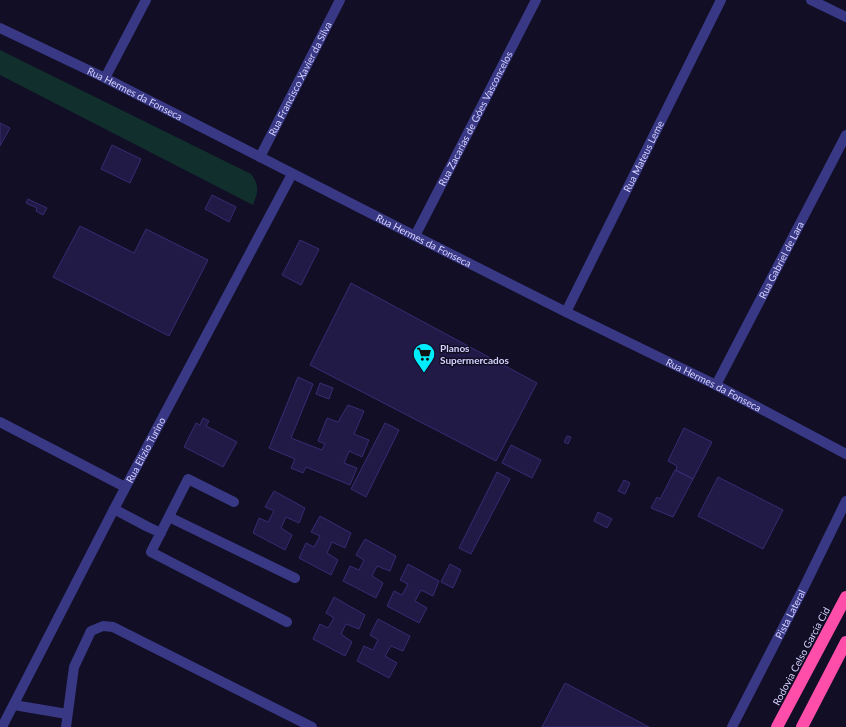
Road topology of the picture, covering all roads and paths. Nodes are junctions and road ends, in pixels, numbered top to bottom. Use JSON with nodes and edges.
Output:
{"nodes":[{"id":1,"x":146,"y":0,"type":"edge"},
{"id":2,"x":340,"y":0,"type":"edge"},
{"id":3,"x":536,"y":0,"type":"edge"},
{"id":4,"x":721,"y":0,"type":"edge"},
{"id":5,"x":811,"y":0,"type":"edge"},
{"id":6,"x":846,"y":17,"type":"edge"},
{"id":7,"x":0,"y":28,"type":"edge"},
{"id":8,"x":105,"y":78,"type":"junction"},
{"id":9,"x":846,"y":135,"type":"edge"},
{"id":10,"x":260,"y":157,"type":"junction"},
{"id":11,"x":292,"y":174,"type":"junction"},
{"id":12,"x":414,"y":236,"type":"junction"},
{"id":13,"x":566,"y":312,"type":"junction"},
{"id":14,"x":716,"y":386,"type":"junction"},
{"id":15,"x":0,"y":422,"type":"edge"},
{"id":16,"x":846,"y":454,"type":"edge"},
{"id":17,"x":125,"y":487,"type":"junction"},
{"id":18,"x":846,"y":501,"type":"edge"},
{"id":19,"x":234,"y":502,"type":"dead end"},
{"id":20,"x":114,"y":508,"type":"junction"},
{"id":21,"x":169,"y":517,"type":"junction"},
{"id":22,"x":161,"y":533,"type":"junction"},
{"id":23,"x":295,"y":578,"type":"dead end"},
{"id":24,"x":846,"y":597,"type":"edge"},
{"id":25,"x":287,"y":622,"type":"dead end"},
{"id":26,"x":846,"y":642,"type":"edge"},
{"id":27,"x":14,"y":705,"type":"junction"},
{"id":28,"x":67,"y":714,"type":"junction"},
{"id":29,"x":2,"y":727,"type":"edge"},
{"id":30,"x":66,"y":727,"type":"edge"},
{"id":31,"x":312,"y":727,"type":"edge"},
{"id":32,"x":732,"y":727,"type":"edge"},
{"id":33,"x":777,"y":727,"type":"edge"},
{"id":34,"x":802,"y":727,"type":"edge"}],
"edges":[{"from":1,"to":8,"type":"street"},
{"from":2,"to":10,"type":"street","name":"Rua Francisco Xavier da Silva"},
{"from":3,"to":12,"type":"street","name":"Rua Zacarias de Góes Vasconcelos"},
{"from":4,"to":13,"type":"street","name":"Rua Mateus Leme"},
{"from":5,"to":6,"type":"street"},
{"from":7,"to":8,"type":"street","name":"Rua Hermes da Fonseca"},
{"from":8,"to":10,"type":"street","name":"Rua Hermes da Fonseca"},
{"from":9,"to":14,"type":"street","name":"Rua Gabriel de Lara"},
{"from":10,"to":11,"type":"street","name":"Rua Hermes da Fonseca"},
{"from":11,"to":12,"type":"street","name":"Rua Hermes da Fonseca"},
{"from":11,"to":17,"type":"street","name":"Rua Elizio Turino"},
{"from":12,"to":13,"type":"street","name":"Rua Hermes da Fonseca"},
{"from":13,"to":14,"type":"street","name":"Rua Hermes da Fonseca"},
{"from":14,"to":16,"type":"street","name":"Rua Hermes da Fonseca"},
{"from":15,"to":17,"type":"street"},
{"from":17,"to":20,"type":"street","name":"Rua Elizio Turino"},
{"from":18,"to":32,"type":"street","name":"Pista Lateral"},
{"from":19,"to":21,"type":"street"},
{"from":20,"to":22,"type":"street"},
{"from":20,"to":27,"type":"street","name":"Rua Elizio Turino"},
{"from":21,"to":22,"type":"street"},
{"from":21,"to":23,"type":"street"},
{"from":22,"to":25,"type":"street"},
{"from":24,"to":33,"type":"highway","name":"Rodovia Celso Garcia Cid"},
{"from":26,"to":34,"type":"highway"},
{"from":27,"to":28,"type":"street"},
{"from":27,"to":29,"type":"street","name":"Rua Elizio Turino"},
{"from":28,"to":30,"type":"street"},
{"from":28,"to":31,"type":"street"}]}
